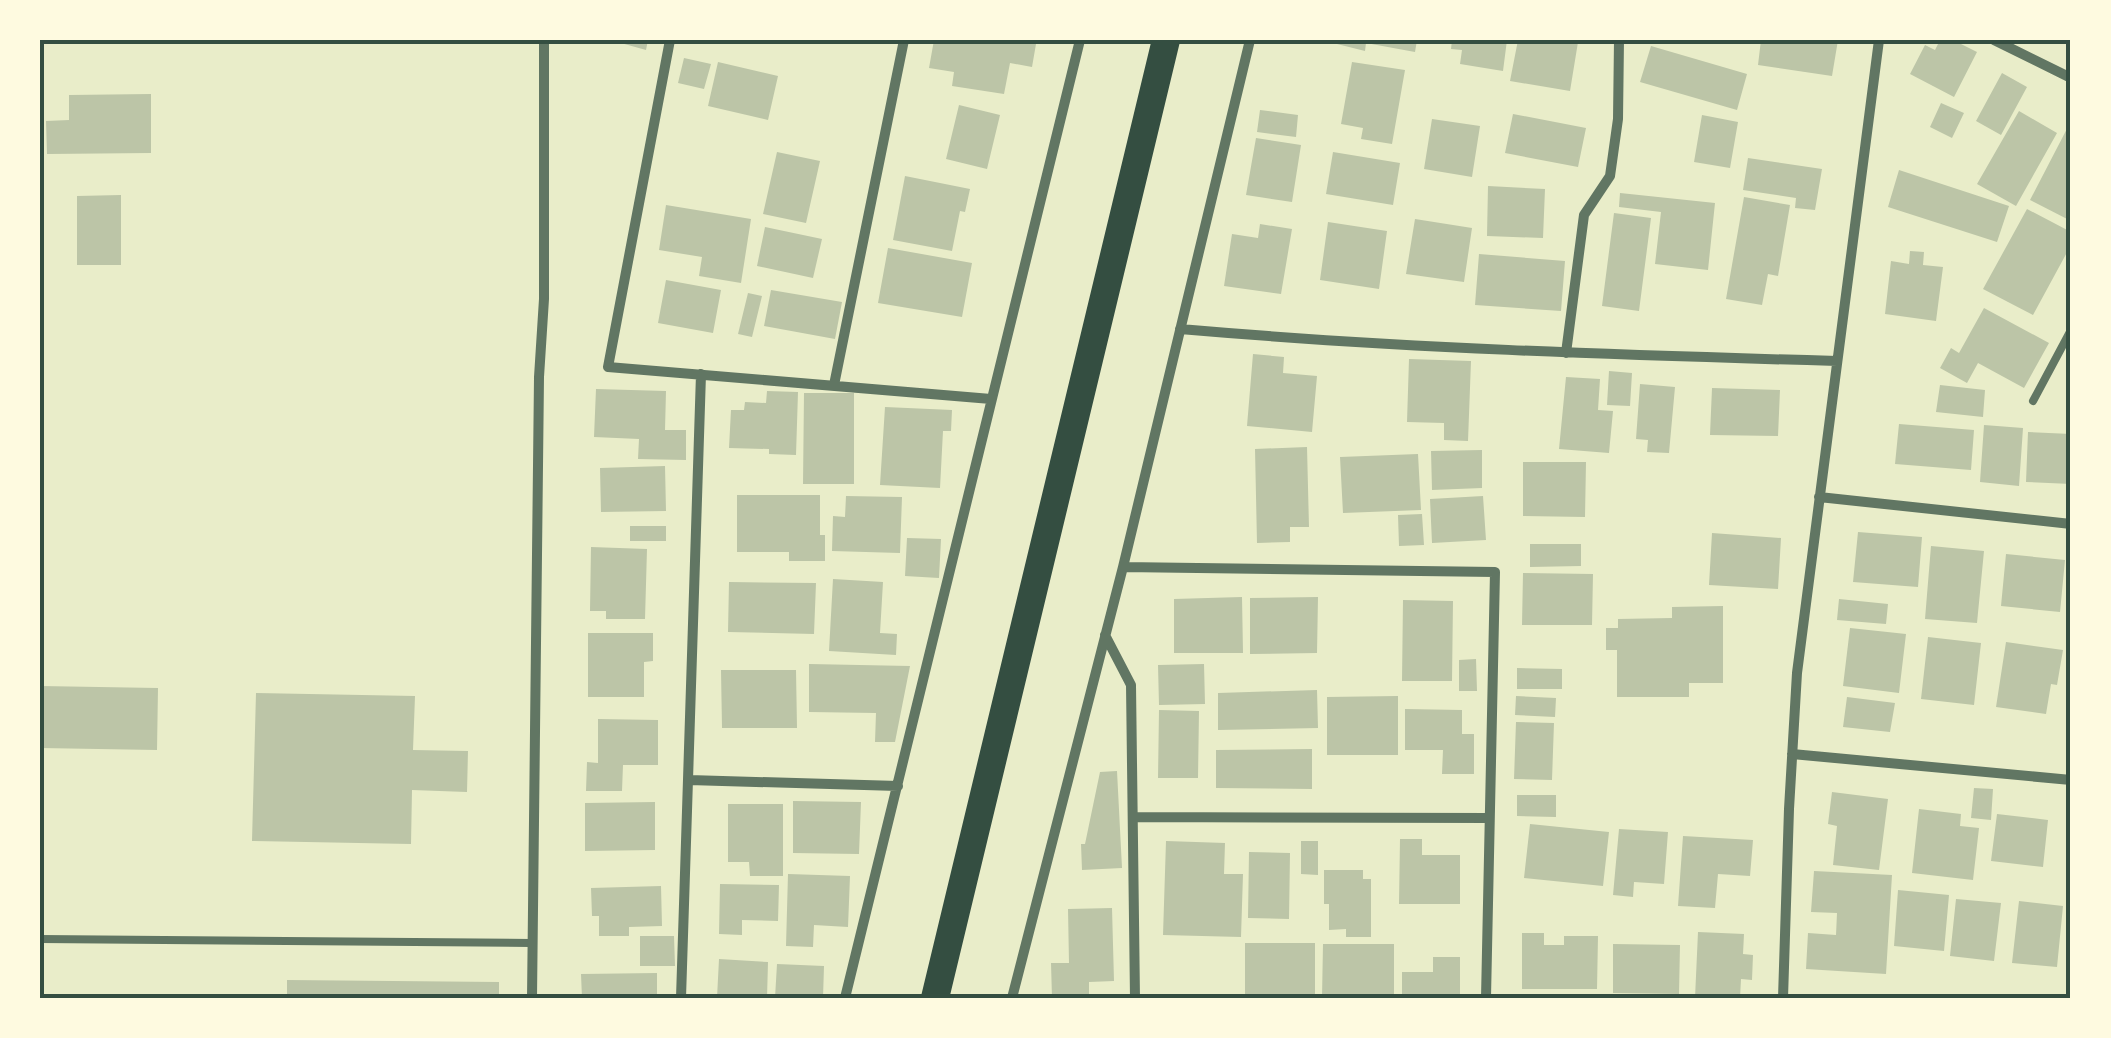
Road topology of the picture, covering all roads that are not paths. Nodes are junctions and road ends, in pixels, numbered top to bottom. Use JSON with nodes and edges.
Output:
{"nodes":[{"id":1,"x":544,"y":40,"type":"edge"},
{"id":2,"x":670,"y":40,"type":"edge"},
{"id":3,"x":904,"y":40,"type":"edge"},
{"id":4,"x":1080,"y":40,"type":"edge"},
{"id":5,"x":1166,"y":40,"type":"edge"},
{"id":6,"x":1250,"y":40,"type":"edge"},
{"id":7,"x":1619,"y":40,"type":"edge"},
{"id":8,"x":1879,"y":40,"type":"edge"},
{"id":9,"x":1994,"y":40,"type":"edge"},
{"id":10,"x":2071,"y":78,"type":"edge"},
{"id":11,"x":1180,"y":329,"type":"junction"},
{"id":12,"x":2071,"y":330,"type":"edge"},
{"id":13,"x":1566,"y":354,"type":"junction"},
{"id":14,"x":1837,"y":361,"type":"junction"},
{"id":15,"x":701,"y":374,"type":"junction"},
{"id":16,"x":834,"y":385,"type":"junction"},
{"id":17,"x":991,"y":399,"type":"junction"},
{"id":18,"x":2033,"y":400,"type":"dead end"},
{"id":19,"x":1820,"y":498,"type":"junction"},
{"id":20,"x":2071,"y":524,"type":"edge"},
{"id":21,"x":1123,"y":567,"type":"junction"},
{"id":22,"x":1105,"y":635,"type":"junction"},
{"id":23,"x":1792,"y":754,"type":"junction"},
{"id":24,"x":689,"y":780,"type":"junction"},
{"id":25,"x":2071,"y":780,"type":"edge"},
{"id":26,"x":898,"y":786,"type":"junction"},
{"id":27,"x":1134,"y":816,"type":"junction"},
{"id":28,"x":1489,"y":818,"type":"junction"},
{"id":29,"x":40,"y":939,"type":"edge"},
{"id":30,"x":531,"y":943,"type":"junction"},
{"id":31,"x":532,"y":998,"type":"edge"},
{"id":32,"x":680,"y":998,"type":"edge"},
{"id":33,"x":845,"y":998,"type":"edge"},
{"id":34,"x":935,"y":998,"type":"edge"},
{"id":35,"x":1012,"y":998,"type":"edge"},
{"id":36,"x":1135,"y":998,"type":"edge"},
{"id":37,"x":1486,"y":998,"type":"edge"},
{"id":38,"x":1783,"y":998,"type":"edge"}],
"edges":[{"from":1,"to":30,"type":"street"},
{"from":2,"to":15,"type":"street"},
{"from":3,"to":16,"type":"street"},
{"from":4,"to":17,"type":"street"},
{"from":5,"to":34,"type":"highway"},
{"from":6,"to":11,"type":"street"},
{"from":7,"to":13,"type":"street"},
{"from":8,"to":14,"type":"street"},
{"from":9,"to":10,"type":"street"},
{"from":11,"to":13,"type":"street"},
{"from":11,"to":21,"type":"street"},
{"from":12,"to":18,"type":"lane"},
{"from":13,"to":14,"type":"street"},
{"from":14,"to":19,"type":"street"},
{"from":15,"to":16,"type":"street"},
{"from":15,"to":24,"type":"street"},
{"from":16,"to":17,"type":"street"},
{"from":17,"to":26,"type":"street"},
{"from":19,"to":20,"type":"street"},
{"from":19,"to":23,"type":"street"},
{"from":21,"to":22,"type":"street"},
{"from":21,"to":28,"type":"street"},
{"from":22,"to":27,"type":"street"},
{"from":22,"to":35,"type":"street"},
{"from":23,"to":25,"type":"street"},
{"from":23,"to":38,"type":"street"},
{"from":24,"to":26,"type":"street"},
{"from":24,"to":32,"type":"street"},
{"from":26,"to":33,"type":"street"},
{"from":27,"to":28,"type":"street"},
{"from":27,"to":36,"type":"street"},
{"from":28,"to":37,"type":"street"},
{"from":29,"to":30,"type":"lane"},
{"from":30,"to":31,"type":"street"}]}
